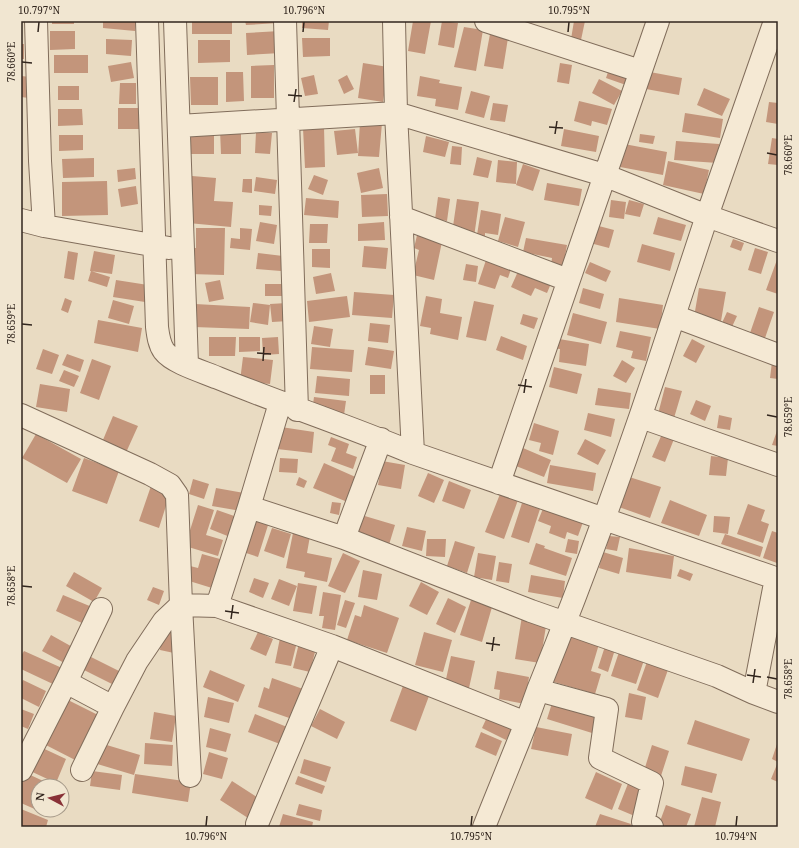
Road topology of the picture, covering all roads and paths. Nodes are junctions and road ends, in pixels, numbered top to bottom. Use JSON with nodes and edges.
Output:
{"nodes":[{"id":1,"x":36,"y":21,"type":"edge"},
{"id":2,"x":147,"y":21,"type":"edge"},
{"id":3,"x":175,"y":21,"type":"edge"},
{"id":4,"x":285,"y":21,"type":"edge"},
{"id":5,"x":394,"y":21,"type":"edge"},
{"id":6,"x":486,"y":21,"type":"edge"},
{"id":7,"x":658,"y":21,"type":"edge"},
{"id":8,"x":774,"y":21,"type":"edge"},
{"id":9,"x":640,"y":70,"type":"junction"},
{"id":10,"x":396,"y":113,"type":"junction"},
{"id":11,"x":288,"y":120,"type":"junction"},
{"id":12,"x":179,"y":126,"type":"junction"},
{"id":13,"x":604,"y":175,"type":"junction"},
{"id":14,"x":707,"y":216,"type":"junction"},
{"id":15,"x":401,"y":217,"type":"junction"},
{"id":16,"x":21,"y":220,"type":"edge"},
{"id":17,"x":44,"y":226,"type":"junction"},
{"id":18,"x":778,"y":241,"type":"edge"},
{"id":19,"x":155,"y":245,"type":"junction"},
{"id":20,"x":183,"y":250,"type":"junction"},
{"id":21,"x":568,"y":280,"type":"junction"},
{"id":22,"x":674,"y":316,"type":"junction"},
{"id":23,"x":778,"y":355,"type":"edge"},
{"id":24,"x":187,"y":365,"type":"junction"},
{"id":25,"x":289,"y":406,"type":"junction"},
{"id":26,"x":641,"y":417,"type":"junction"},
{"id":27,"x":22,"y":418,"type":"edge"},
{"id":28,"x":381,"y":439,"type":"junction"},
{"id":29,"x":413,"y":453,"type":"junction"},
{"id":30,"x":778,"y":466,"type":"edge"},
{"id":31,"x":499,"y":483,"type":"junction"},
{"id":32,"x":249,"y":507,"type":"junction"},
{"id":33,"x":603,"y":519,"type":"junction"},
{"id":34,"x":344,"y":538,"type":"junction"},
{"id":35,"x":777,"y":579,"type":"edge"},
{"id":36,"x":180,"y":605,"type":"junction"},
{"id":37,"x":217,"y":606,"type":"junction"},
{"id":38,"x":101,"y":610,"type":"dead end"},
{"id":39,"x":566,"y":622,"type":"junction"},
{"id":40,"x":332,"y":646,"type":"junction"},
{"id":41,"x":66,"y":682,"type":"junction"},
{"id":42,"x":538,"y":690,"type":"junction"},
{"id":43,"x":754,"y":693,"type":"junction"},
{"id":44,"x":778,"y":702,"type":"edge"},
{"id":45,"x":113,"y":707,"type":"junction"},
{"id":46,"x":526,"y":723,"type":"junction"},
{"id":47,"x":21,"y":770,"type":"edge"},
{"id":48,"x":82,"y":770,"type":"dead end"},
{"id":49,"x":190,"y":776,"type":"dead end"},
{"id":50,"x":257,"y":824,"type":"dead end"},
{"id":51,"x":484,"y":827,"type":"edge"},
{"id":52,"x":652,"y":827,"type":"edge"}],
"edges":[{"from":1,"to":17,"type":"street"},
{"from":2,"to":19,"type":"street"},
{"from":3,"to":12,"type":"street"},
{"from":4,"to":11,"type":"street"},
{"from":5,"to":10,"type":"street"},
{"from":6,"to":9,"type":"street"},
{"from":7,"to":9,"type":"street"},
{"from":8,"to":14,"type":"street"},
{"from":9,"to":13,"type":"street"},
{"from":10,"to":11,"type":"street"},
{"from":10,"to":13,"type":"street"},
{"from":10,"to":15,"type":"street"},
{"from":11,"to":12,"type":"street"},
{"from":11,"to":25,"type":"street"},
{"from":12,"to":20,"type":"street"},
{"from":13,"to":14,"type":"street"},
{"from":13,"to":21,"type":"street"},
{"from":14,"to":18,"type":"street"},
{"from":14,"to":22,"type":"street"},
{"from":15,"to":21,"type":"street"},
{"from":15,"to":29,"type":"street"},
{"from":16,"to":17,"type":"street"},
{"from":17,"to":19,"type":"street"},
{"from":19,"to":20,"type":"street"},
{"from":19,"to":24,"type":"street"},
{"from":20,"to":24,"type":"street"},
{"from":21,"to":31,"type":"street"},
{"from":22,"to":23,"type":"street"},
{"from":22,"to":26,"type":"street"},
{"from":24,"to":25,"type":"street"},
{"from":25,"to":28,"type":"street"},
{"from":25,"to":32,"type":"street"},
{"from":26,"to":30,"type":"street"},
{"from":26,"to":33,"type":"street"},
{"from":27,"to":36,"type":"street"},
{"from":28,"to":29,"type":"street"},
{"from":28,"to":34,"type":"street"},
{"from":29,"to":31,"type":"street"},
{"from":31,"to":33,"type":"street"},
{"from":32,"to":34,"type":"street"},
{"from":32,"to":37,"type":"street"},
{"from":33,"to":35,"type":"street"},
{"from":33,"to":39,"type":"street"},
{"from":34,"to":39,"type":"street"},
{"from":35,"to":43,"type":"street"},
{"from":36,"to":37,"type":"street"},
{"from":36,"to":45,"type":"street"},
{"from":36,"to":49,"type":"street"},
{"from":37,"to":40,"type":"street"},
{"from":38,"to":41,"type":"street"},
{"from":39,"to":42,"type":"street"},
{"from":39,"to":43,"type":"street"},
{"from":40,"to":46,"type":"street"},
{"from":40,"to":50,"type":"street"},
{"from":41,"to":45,"type":"street"},
{"from":41,"to":47,"type":"street"},
{"from":42,"to":46,"type":"street"},
{"from":42,"to":52,"type":"street"},
{"from":43,"to":44,"type":"street"},
{"from":45,"to":48,"type":"street"},
{"from":46,"to":51,"type":"street"}]}
